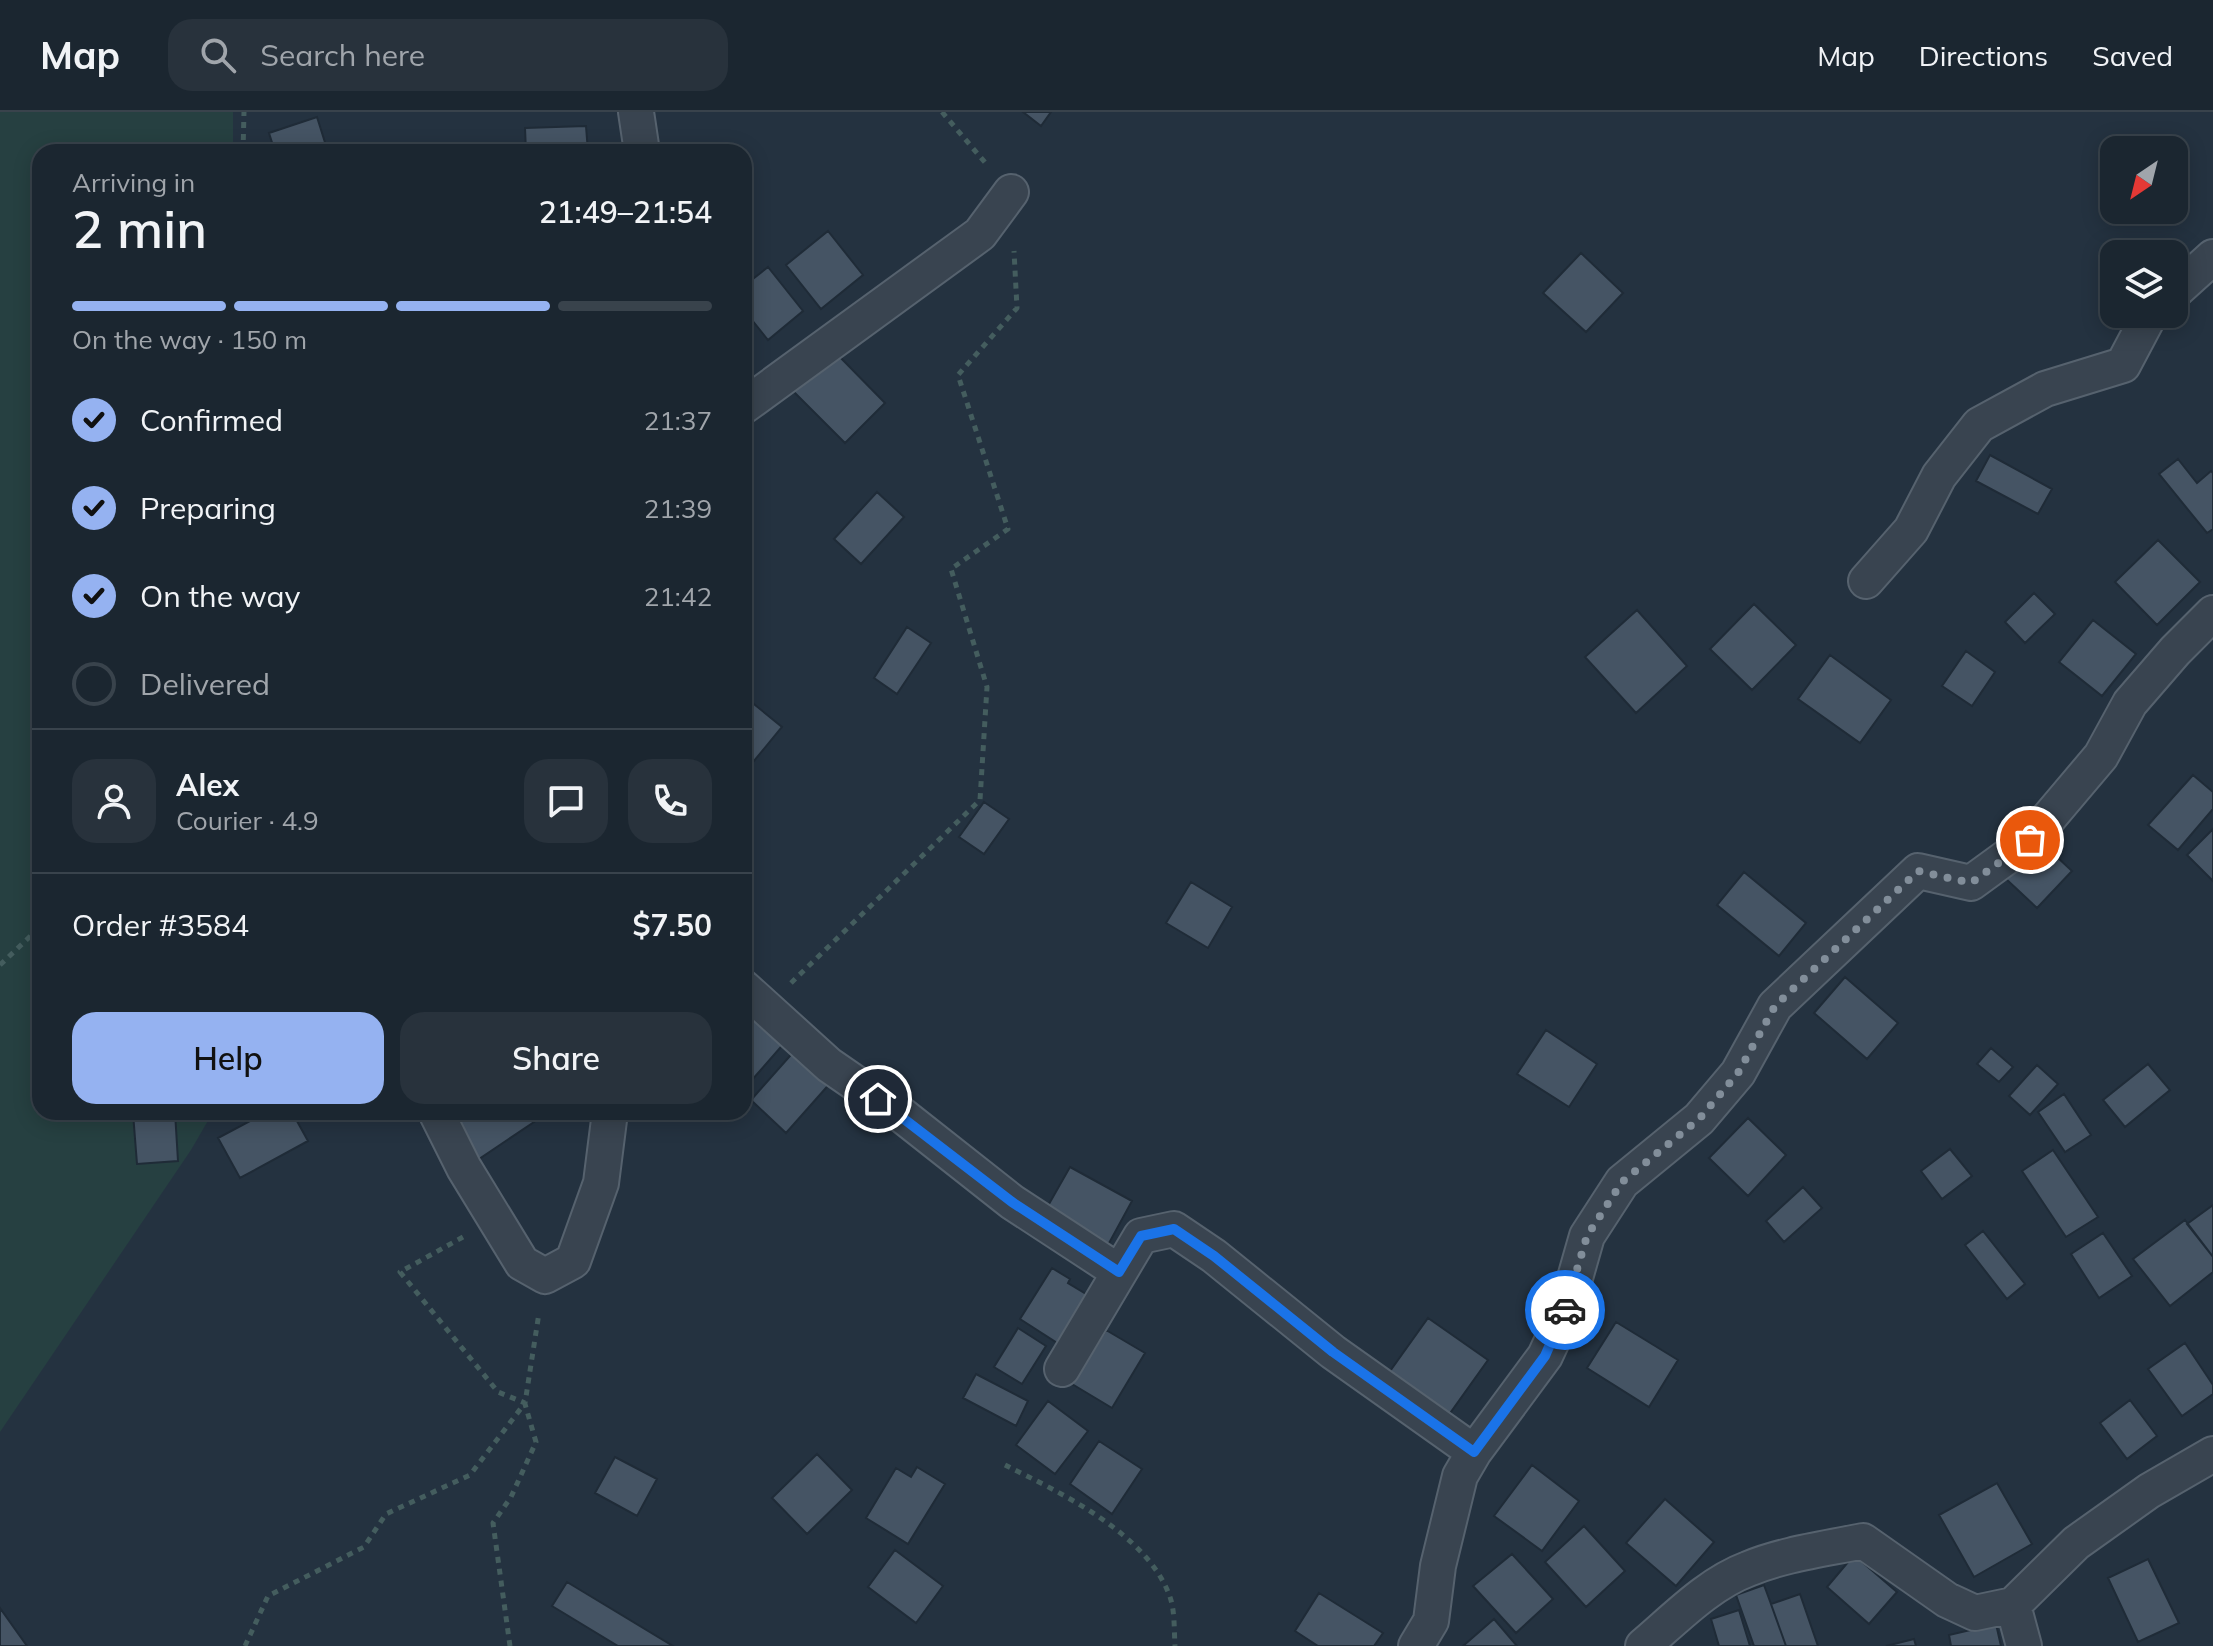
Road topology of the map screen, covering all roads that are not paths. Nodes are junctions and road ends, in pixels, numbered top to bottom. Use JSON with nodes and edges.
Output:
{"nodes":[{"id":1,"x":636,"y":112,"type":"edge"},
{"id":2,"x":641,"y":144,"type":"edge"},
{"id":3,"x":1011,"y":192,"type":"road end"},
{"id":4,"x":2213,"y":257,"type":"edge"},
{"id":5,"x":2188,"y":279,"type":"edge"},
{"id":6,"x":2143,"y":328,"type":"edge"},
{"id":7,"x":752,"y":400,"type":"edge"},
{"id":8,"x":1866,"y":581,"type":"dead end"},
{"id":9,"x":2213,"y":613,"type":"edge"},
{"id":10,"x":756,"y":997,"type":"edge"},
{"id":11,"x":440,"y":1120,"type":"edge"},
{"id":12,"x":609,"y":1120,"type":"edge"},
{"id":13,"x":1119,"y":1272,"type":"junction"},
{"id":14,"x":1062,"y":1369,"type":"dead end"},
{"id":15,"x":1474,"y":1452,"type":"junction"},
{"id":16,"x":2213,"y":1454,"type":"edge"},
{"id":17,"x":2013,"y":1605,"type":"junction"},
{"id":18,"x":1416,"y":1646,"type":"edge"},
{"id":19,"x":1643,"y":1646,"type":"edge"},
{"id":20,"x":2024,"y":1646,"type":"edge"}],
"edges":[{"from":1,"to":2,"type":"street"},
{"from":3,"to":7,"type":"street"},
{"from":4,"to":5,"type":"street"},
{"from":6,"to":8,"type":"street"},
{"from":9,"to":15,"type":"street"},
{"from":10,"to":13,"type":"street"},
{"from":11,"to":12,"type":"street"},
{"from":13,"to":14,"type":"street"},
{"from":13,"to":15,"type":"street"},
{"from":15,"to":18,"type":"street"},
{"from":16,"to":17,"type":"street"},
{"from":17,"to":19,"type":"street"},
{"from":17,"to":20,"type":"street"}]}
